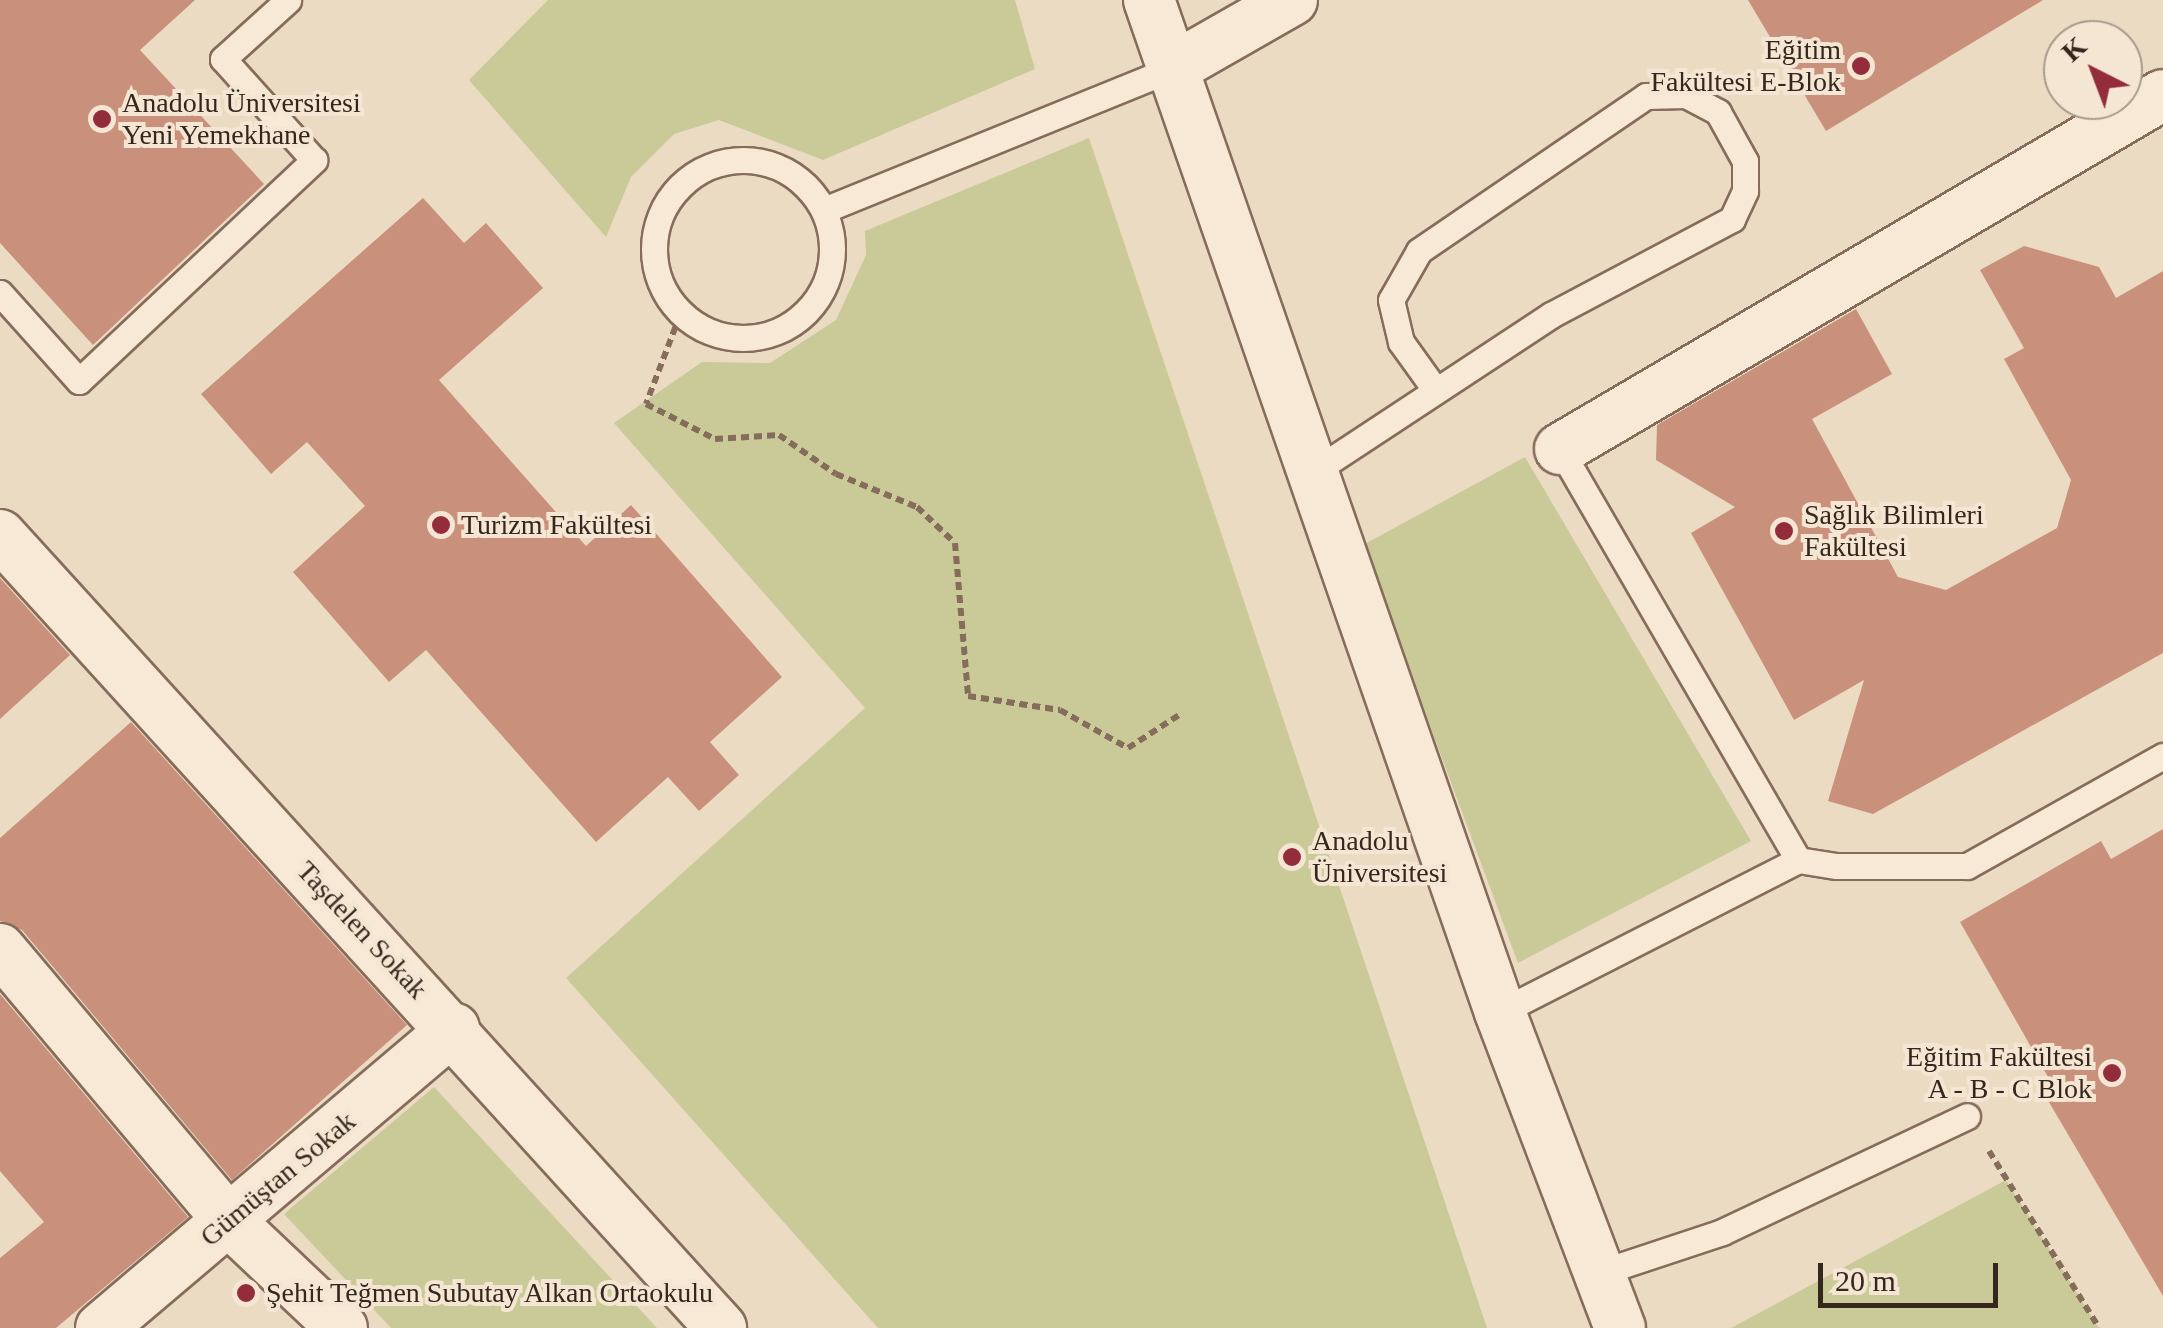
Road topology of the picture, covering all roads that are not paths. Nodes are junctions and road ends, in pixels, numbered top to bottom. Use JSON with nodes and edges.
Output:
{"nodes":[{"id":1,"x":288,"y":0,"type":"edge"},
{"id":2,"x":1149,"y":0,"type":"edge"},
{"id":3,"x":1292,"y":0,"type":"edge"},
{"id":4,"x":1173,"y":68,"type":"junction"},
{"id":5,"x":2163,"y":96,"type":"edge"},
{"id":6,"x":824,"y":210,"type":"junction"},
{"id":7,"x":0,"y":293,"type":"edge"},
{"id":8,"x":1434,"y":388,"type":"junction"},
{"id":9,"x":1560,"y":449,"type":"joint"},
{"id":10,"x":1313,"y":472,"type":"junction"},
{"id":11,"x":0,"y":535,"type":"edge"},
{"id":12,"x":2163,"y":756,"type":"edge"},
{"id":13,"x":1798,"y":860,"type":"junction"},
{"id":14,"x":0,"y":950,"type":"edge"},
{"id":15,"x":1500,"y":1012,"type":"junction"},
{"id":16,"x":454,"y":1029,"type":"junction"},
{"id":17,"x":1967,"y":1116,"type":"road end"},
{"id":18,"x":230,"y":1222,"type":"junction"},
{"id":19,"x":1598,"y":1273,"type":"junction"},
{"id":20,"x":101,"y":1328,"type":"edge"},
{"id":21,"x":342,"y":1328,"type":"edge"},
{"id":22,"x":721,"y":1328,"type":"edge"},
{"id":23,"x":1620,"y":1328,"type":"edge"}],
"edges":[{"from":1,"to":7,"type":"lane"},
{"from":2,"to":4,"type":"street"},
{"from":3,"to":4,"type":"street"},
{"from":4,"to":6,"type":"lane"},
{"from":4,"to":10,"type":"street"},
{"from":5,"to":9,"type":"street"},
{"from":6,"to":6,"type":"lane"},
{"from":8,"to":8,"type":"lane"},
{"from":8,"to":10,"type":"lane"},
{"from":9,"to":13,"type":"lane"},
{"from":10,"to":15,"type":"street"},
{"from":11,"to":16,"type":"street","name":"Taşdelen Sokak"},
{"from":12,"to":13,"type":"lane"},
{"from":13,"to":15,"type":"lane"},
{"from":14,"to":18,"type":"street"},
{"from":15,"to":19,"type":"street"},
{"from":16,"to":18,"type":"street","name":"Gümüştan Sokak"},
{"from":16,"to":22,"type":"street","name":"Taşdelen Sokak"},
{"from":17,"to":19,"type":"lane"},
{"from":18,"to":20,"type":"street","name":"Gümüştan Sokak"},
{"from":18,"to":21,"type":"street"},
{"from":19,"to":23,"type":"street"}]}
